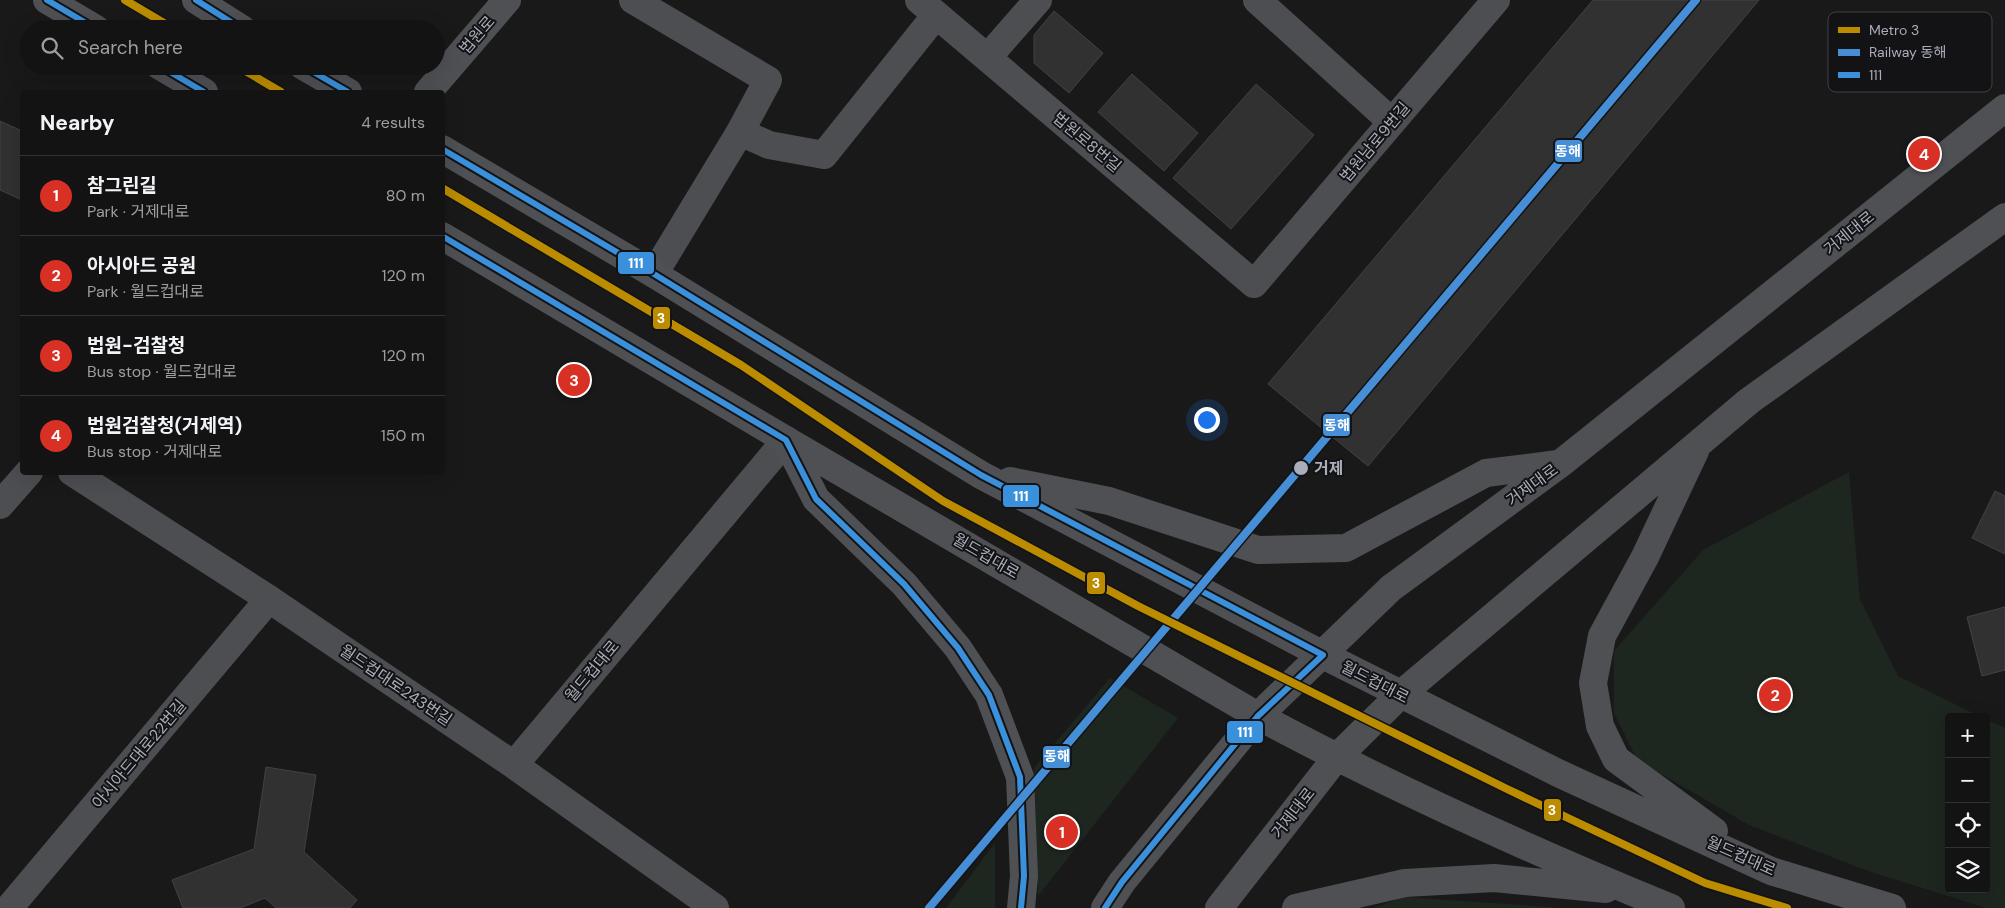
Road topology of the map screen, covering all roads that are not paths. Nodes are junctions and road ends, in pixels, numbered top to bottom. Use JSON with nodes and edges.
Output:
{"nodes":[{"id":1,"x":48,"y":0,"type":"edge"},
{"id":2,"x":196,"y":0,"type":"edge"},
{"id":3,"x":507,"y":0,"type":"edge"},
{"id":4,"x":633,"y":0,"type":"edge"},
{"id":5,"x":1038,"y":0,"type":"edge"},
{"id":6,"x":1257,"y":0,"type":"edge"},
{"id":7,"x":1496,"y":0,"type":"edge"},
{"id":8,"x":927,"y":7,"type":"edge"},
{"id":9,"x":81,"y":20,"type":"edge"},
{"id":10,"x":228,"y":20,"type":"edge"},
{"id":11,"x":988,"y":57,"type":"junction"},
{"id":12,"x":445,"y":72,"type":"edge"},
{"id":13,"x":319,"y":75,"type":"edge"},
{"id":14,"x":443,"y":75,"type":"edge"},
{"id":15,"x":169,"y":78,"type":"edge"},
{"id":16,"x":199,"y":90,"type":"edge"},
{"id":17,"x":345,"y":90,"type":"edge"},
{"id":18,"x":430,"y":90,"type":"edge"},
{"id":19,"x":2005,"y":108,"type":"edge"},
{"id":20,"x":1392,"y":122,"type":"junction"},
{"id":21,"x":740,"y":132,"type":"junction"},
{"id":22,"x":445,"y":151,"type":"edge"},
{"id":23,"x":2005,"y":217,"type":"edge"},
{"id":24,"x":445,"y":238,"type":"edge"},
{"id":25,"x":654,"y":274,"type":"junction"},
{"id":26,"x":1254,"y":284,"type":"joint"},
{"id":27,"x":786,"y":440,"type":"junction"},
{"id":28,"x":1698,"y":443,"type":"junction"},
{"id":29,"x":1560,"y":464,"type":"junction"},
{"id":30,"x":26,"y":475,"type":"edge"},
{"id":31,"x":77,"y":475,"type":"edge"},
{"id":32,"x":981,"y":475,"type":"junction"},
{"id":33,"x":0,"y":505,"type":"edge"},
{"id":34,"x":269,"y":599,"type":"junction"},
{"id":35,"x":1322,"y":655,"type":"junction"},
{"id":36,"x":1400,"y":694,"type":"junction"},
{"id":37,"x":1258,"y":716,"type":"junction"},
{"id":38,"x":1336,"y":758,"type":"junction"},
{"id":39,"x":514,"y":765,"type":"junction"},
{"id":40,"x":1771,"y":870,"type":"junction"},
{"id":41,"x":1631,"y":892,"type":"junction"},
{"id":42,"x":9,"y":908,"type":"edge"},
{"id":43,"x":715,"y":908,"type":"edge"},
{"id":44,"x":1021,"y":908,"type":"edge"},
{"id":45,"x":1105,"y":908,"type":"edge"},
{"id":46,"x":1219,"y":908,"type":"edge"},
{"id":47,"x":1296,"y":908,"type":"edge"},
{"id":48,"x":1671,"y":908,"type":"edge"},
{"id":49,"x":1892,"y":908,"type":"edge"}],
"edges":[{"from":1,"to":9,"type":"main road"},
{"from":2,"to":10,"type":"main road"},
{"from":3,"to":12,"type":"main road","name":"법원로"},
{"from":4,"to":21,"type":"street"},
{"from":5,"to":11,"type":"street"},
{"from":6,"to":20,"type":"street"},
{"from":7,"to":20,"type":"street","name":"법원남로9번길"},
{"from":8,"to":11,"type":"street","name":"법원로8번길"},
{"from":8,"to":21,"type":"street"},
{"from":11,"to":26,"type":"street","name":"법원로8번길"},
{"from":13,"to":17,"type":"main road"},
{"from":14,"to":18,"type":"main road","name":"법원로"},
{"from":15,"to":16,"type":"main road"},
{"from":19,"to":29,"type":"main road","name":"거제대로"},
{"from":20,"to":26,"type":"street","name":"법원남로9번길"},
{"from":21,"to":25,"type":"street"},
{"from":22,"to":25,"type":"main road","name":"월드컵대로"},
{"from":23,"to":28,"type":"main road","name":"거제대로"},
{"from":24,"to":27,"type":"main road","name":"월드컵대로"},
{"from":25,"to":32,"type":"main road","name":"월드컵대로"},
{"from":27,"to":37,"type":"main road","name":"월드컵대로"},
{"from":27,"to":39,"type":"street","name":"월드컵대로"},
{"from":27,"to":44,"type":"main road"},
{"from":28,"to":36,"type":"main road","name":"거제대로"},
{"from":28,"to":40,"type":"main road"},
{"from":29,"to":32,"type":"main road"},
{"from":29,"to":35,"type":"main road","name":"거제대로"},
{"from":30,"to":33,"type":"street"},
{"from":31,"to":34,"type":"street","name":"월드컵대로243번길"},
{"from":32,"to":35,"type":"main road","name":"월드컵대로"},
{"from":34,"to":39,"type":"street","name":"월드컵대로243번길"},
{"from":34,"to":42,"type":"street","name":"아시아드대로22번길"},
{"from":35,"to":36,"type":"main road","name":"월드컵대로"},
{"from":35,"to":37,"type":"main road","name":"거제대로"},
{"from":36,"to":38,"type":"main road","name":"거제대로"},
{"from":36,"to":40,"type":"main road","name":"월드컵대로"},
{"from":37,"to":38,"type":"main road","name":"월드컵대로"},
{"from":37,"to":45,"type":"main road","name":"거제대로"},
{"from":38,"to":41,"type":"main road","name":"월드컵대로"},
{"from":38,"to":46,"type":"main road","name":"거제대로"},
{"from":39,"to":43,"type":"street","name":"월드컵대로243번길"},
{"from":40,"to":49,"type":"main road","name":"월드컵대로"},
{"from":41,"to":47,"type":"main road"},
{"from":41,"to":48,"type":"main road","name":"월드컵대로"}]}
